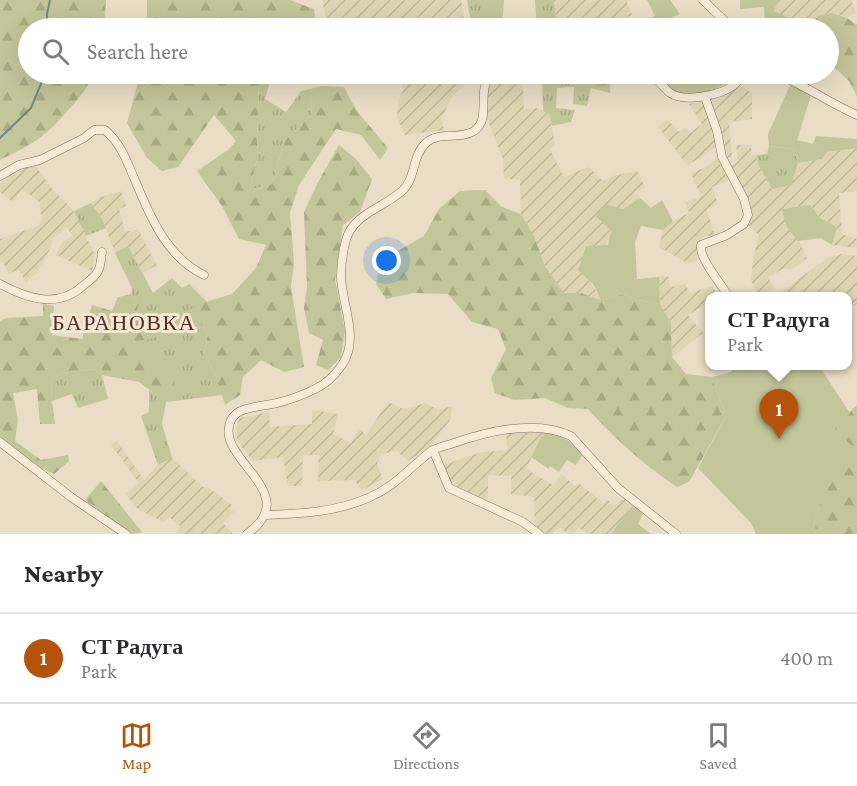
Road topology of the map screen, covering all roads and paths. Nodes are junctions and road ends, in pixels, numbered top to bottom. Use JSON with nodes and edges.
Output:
{"nodes":[{"id":1,"x":702,"y":0,"type":"edge"},
{"id":2,"x":721,"y":18,"type":"edge"},
{"id":3,"x":484,"y":84,"type":"edge"},
{"id":4,"x":661,"y":84,"type":"edge"},
{"id":5,"x":735,"y":84,"type":"edge"},
{"id":6,"x":801,"y":84,"type":"edge"},
{"id":7,"x":705,"y":97,"type":"junction"},
{"id":8,"x":857,"y":115,"type":"edge"},
{"id":9,"x":0,"y":176,"type":"edge"},
{"id":10,"x":102,"y":252,"type":"dead end"},
{"id":11,"x":204,"y":275,"type":"dead end"},
{"id":12,"x":0,"y":284,"type":"edge"},
{"id":13,"x":725,"y":292,"type":"edge"},
{"id":14,"x":0,"y":442,"type":"edge"},
{"id":15,"x":433,"y":450,"type":"junction"},
{"id":16,"x":265,"y":515,"type":"junction"},
{"id":17,"x":126,"y":534,"type":"edge"},
{"id":18,"x":247,"y":534,"type":"edge"},
{"id":19,"x":539,"y":534,"type":"edge"},
{"id":20,"x":676,"y":534,"type":"edge"}],
"edges":[{"from":1,"to":2,"type":"street"},
{"from":3,"to":16,"type":"street"},
{"from":4,"to":7,"type":"street"},
{"from":5,"to":7,"type":"street"},
{"from":6,"to":8,"type":"street"},
{"from":7,"to":13,"type":"street"},
{"from":9,"to":11,"type":"street"},
{"from":10,"to":12,"type":"street"},
{"from":14,"to":17,"type":"street"},
{"from":15,"to":16,"type":"street"},
{"from":15,"to":19,"type":"street"},
{"from":15,"to":20,"type":"street"},
{"from":16,"to":18,"type":"street"}]}
